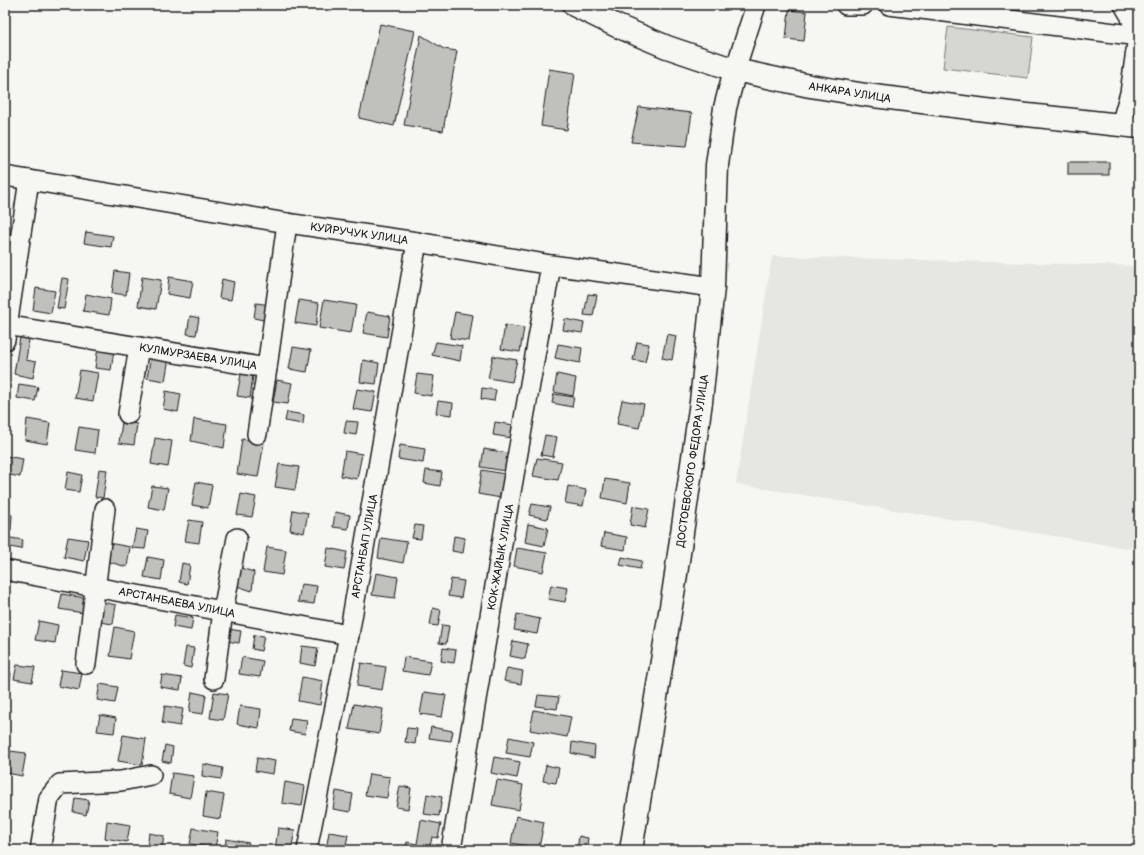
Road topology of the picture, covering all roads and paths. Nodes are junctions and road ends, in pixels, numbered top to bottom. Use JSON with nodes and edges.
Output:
{"nodes":[{"id":1,"x":574,"y":5,"type":"edge"},
{"id":2,"x":756,"y":5,"type":"edge"},
{"id":3,"x":846,"y":5,"type":"edge"},
{"id":4,"x":863,"y":5,"type":"edge"},
{"id":5,"x":889,"y":5,"type":"edge"},
{"id":6,"x":1124,"y":5,"type":"edge"},
{"id":7,"x":1139,"y":36,"type":"edge"},
{"id":8,"x":735,"y":70,"type":"junction"},
{"id":9,"x":1130,"y":126,"type":"edge"},
{"id":10,"x":5,"y":176,"type":"edge"},
{"id":11,"x":29,"y":180,"type":"junction"},
{"id":12,"x":287,"y":223,"type":"junction"},
{"id":13,"x":417,"y":242,"type":"junction"},
{"id":14,"x":551,"y":265,"type":"junction"},
{"id":15,"x":713,"y":287,"type":"junction"},
{"id":16,"x":6,"y":330,"type":"edge"},
{"id":17,"x":139,"y":347,"type":"junction"},
{"id":18,"x":267,"y":368,"type":"junction"},
{"id":19,"x":128,"y":414,"type":"dead end"},
{"id":20,"x":257,"y":434,"type":"dead end"},
{"id":21,"x":105,"y":509,"type":"dead end"},
{"id":22,"x":237,"y":538,"type":"dead end"},
{"id":23,"x":5,"y":570,"type":"edge"},
{"id":24,"x":95,"y":587,"type":"junction"},
{"id":25,"x":223,"y":611,"type":"junction"},
{"id":26,"x":349,"y":635,"type":"junction"},
{"id":27,"x":86,"y":664,"type":"dead end"},
{"id":28,"x":214,"y":679,"type":"dead end"},
{"id":29,"x":151,"y":775,"type":"dead end"},
{"id":30,"x":40,"y":850,"type":"edge"},
{"id":31,"x":307,"y":850,"type":"edge"},
{"id":32,"x":451,"y":850,"type":"edge"},
{"id":33,"x":631,"y":850,"type":"edge"}],
"edges":[{"from":1,"to":8,"type":"main road","name":"АНКАРА УЛИЦА"},
{"from":2,"to":8,"type":"street"},
{"from":3,"to":4,"type":"street"},
{"from":5,"to":7,"type":"street"},
{"from":6,"to":7,"type":"street"},
{"from":7,"to":9,"type":"street"},
{"from":8,"to":9,"type":"main road","name":"АНКАРА УЛИЦА"},
{"from":8,"to":15,"type":"main road","name":"ДОСТОЕВСКОГО ФЕДОРА УЛИЦА"},
{"from":10,"to":11,"type":"street","name":"КУЙРУЧУК УЛИЦА"},
{"from":11,"to":12,"type":"street","name":"КУЙРУЧУК УЛИЦА"},
{"from":11,"to":16,"type":"street","name":"КУЛМУРЗАЕВА УЛИЦА"},
{"from":12,"to":13,"type":"street","name":"КУЙРУЧУК УЛИЦА"},
{"from":12,"to":18,"type":"street","name":"КУЛМУРЗАЕВА УЛИЦА"},
{"from":13,"to":14,"type":"street","name":"КУЙРУЧУК УЛИЦА"},
{"from":13,"to":26,"type":"street","name":"АРСТАНБАП УЛИЦА"},
{"from":14,"to":15,"type":"street","name":"КУЙРУЧУК УЛИЦА"},
{"from":14,"to":32,"type":"street","name":"КОК-ЖАЙЫК УЛИЦА"},
{"from":15,"to":33,"type":"main road","name":"ДОСТОЕВСКОГО ФЕДОРА УЛИЦА"},
{"from":16,"to":17,"type":"street","name":"КУЛМУРЗАЕВА УЛИЦА"},
{"from":17,"to":18,"type":"street","name":"КУЛМУРЗАЕВА УЛИЦА"},
{"from":17,"to":19,"type":"street"},
{"from":18,"to":20,"type":"street"},
{"from":21,"to":24,"type":"street"},
{"from":22,"to":25,"type":"street"},
{"from":23,"to":24,"type":"street","name":"АРСТАНБАЕВА УЛИЦА"},
{"from":24,"to":25,"type":"street","name":"АРСТАНБАЕВА УЛИЦА"},
{"from":24,"to":27,"type":"street"},
{"from":25,"to":26,"type":"street","name":"АРСТАНБАЕВА УЛИЦА"},
{"from":25,"to":28,"type":"street"},
{"from":26,"to":31,"type":"street","name":"АРСТАНБАП УЛИЦА"},
{"from":29,"to":30,"type":"street"}]}
